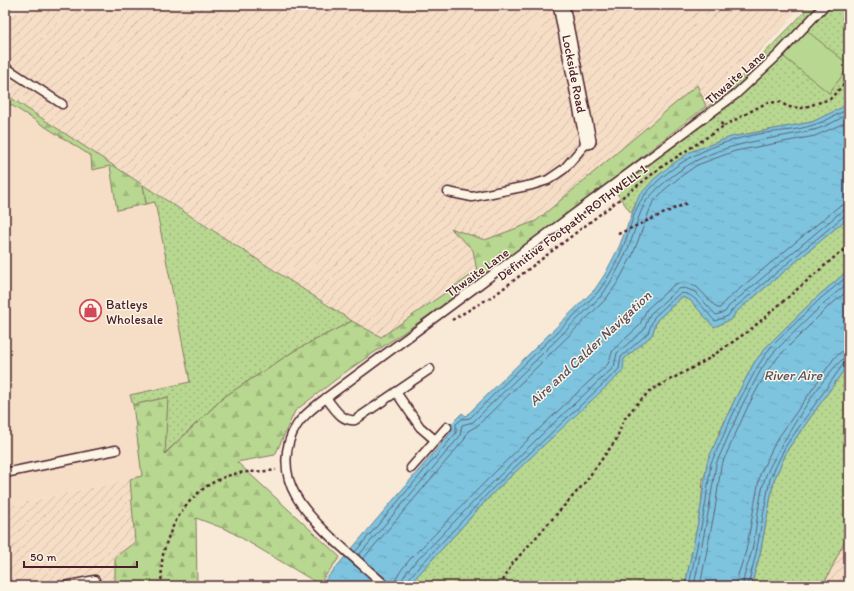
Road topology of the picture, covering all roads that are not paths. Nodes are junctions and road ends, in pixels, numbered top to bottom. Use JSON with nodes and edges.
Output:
{"nodes":[{"id":1,"x":561,"y":5,"type":"edge"},
{"id":2,"x":824,"y":5,"type":"edge"},
{"id":3,"x":5,"y":67,"type":"edge"},
{"id":4,"x":62,"y":104,"type":"dead end"},
{"id":5,"x":588,"y":141,"type":"joint"},
{"id":6,"x":448,"y":192,"type":"dead end"},
{"id":7,"x":430,"y":369,"type":"dead end"},
{"id":8,"x":396,"y":392,"type":"junction"},
{"id":9,"x":326,"y":398,"type":"junction"},
{"id":10,"x":447,"y":428,"type":"dead end"},
{"id":11,"x":435,"y":440,"type":"junction"},
{"id":12,"x":116,"y":450,"type":"dead end"},
{"id":13,"x":411,"y":468,"type":"dead end"},
{"id":14,"x":5,"y":473,"type":"edge"},
{"id":15,"x":95,"y":580,"type":"dead end"},
{"id":16,"x":65,"y":586,"type":"edge"},
{"id":17,"x":386,"y":586,"type":"edge"}],
"edges":[{"from":1,"to":5,"type":"street","name":"Lockside Road"},
{"from":2,"to":9,"type":"lane","name":"Thwaite Lane"},
{"from":3,"to":4,"type":"lane"},
{"from":5,"to":6,"type":"lane"},
{"from":7,"to":8,"type":"lane"},
{"from":8,"to":9,"type":"lane"},
{"from":8,"to":11,"type":"lane"},
{"from":9,"to":17,"type":"lane","name":"Thwaite Lane"},
{"from":10,"to":11,"type":"lane"},
{"from":11,"to":13,"type":"lane"},
{"from":12,"to":14,"type":"lane"},
{"from":15,"to":16,"type":"lane"}]}
